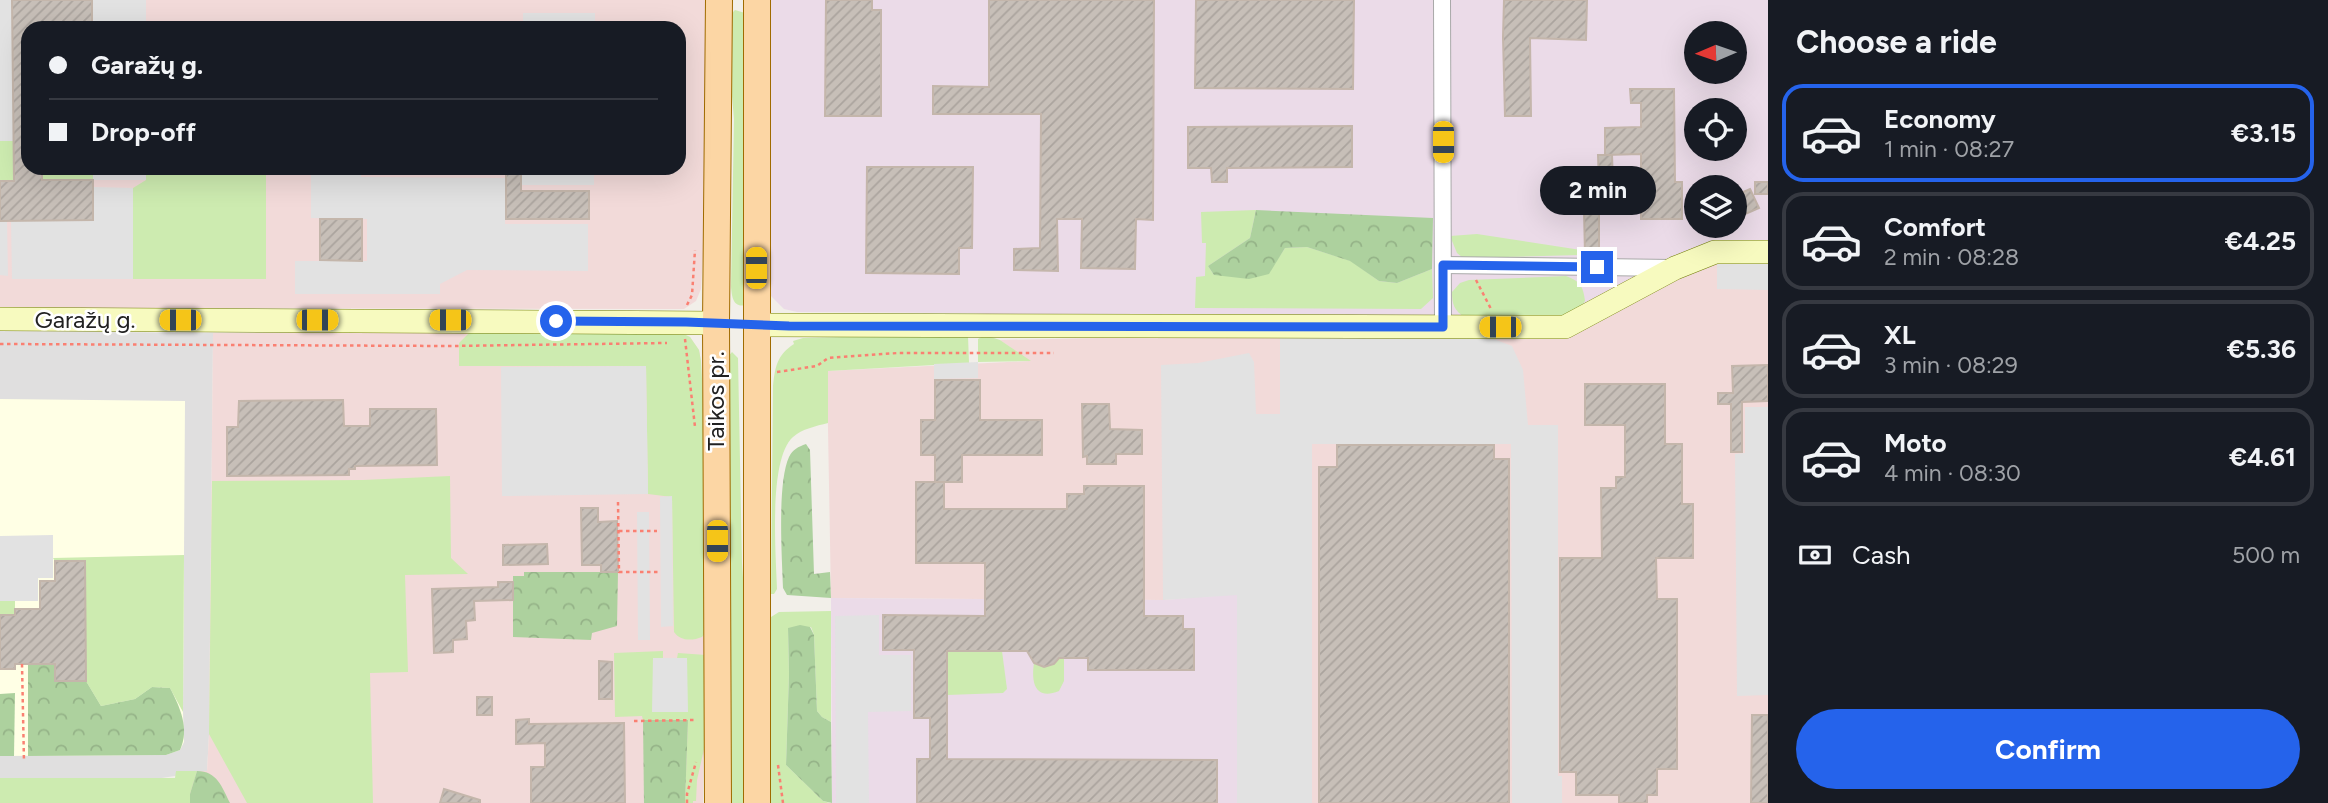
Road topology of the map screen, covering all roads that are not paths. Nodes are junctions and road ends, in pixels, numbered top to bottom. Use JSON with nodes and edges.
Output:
{"nodes":[{"id":1,"x":719,"y":0,"type":"edge"},
{"id":2,"x":757,"y":0,"type":"edge"},
{"id":3,"x":1442,"y":0,"type":"edge"},
{"id":4,"x":1768,"y":252,"type":"edge"},
{"id":5,"x":1443,"y":265,"type":"junction"},
{"id":6,"x":1675,"y":268,"type":"junction"},
{"id":7,"x":0,"y":319,"type":"edge"},
{"id":8,"x":716,"y":323,"type":"junction"},
{"id":9,"x":756,"y":325,"type":"junction"},
{"id":10,"x":1443,"y":327,"type":"junction"},
{"id":11,"x":718,"y":803,"type":"edge"},
{"id":12,"x":757,"y":803,"type":"edge"}],
"edges":[{"from":1,"to":8,"type":"main road","name":"Taikos pr."},
{"from":2,"to":9,"type":"main road","name":"Taikos pr."},
{"from":3,"to":5,"type":"street"},
{"from":4,"to":6,"type":"street"},
{"from":5,"to":6,"type":"street"},
{"from":5,"to":10,"type":"street"},
{"from":6,"to":10,"type":"street"},
{"from":7,"to":8,"type":"street","name":"Garažų g."},
{"from":8,"to":9,"type":"main road"},
{"from":8,"to":11,"type":"main road","name":"Taikos pr."},
{"from":9,"to":10,"type":"street"},
{"from":9,"to":12,"type":"main road","name":"Taikos pr."}]}
